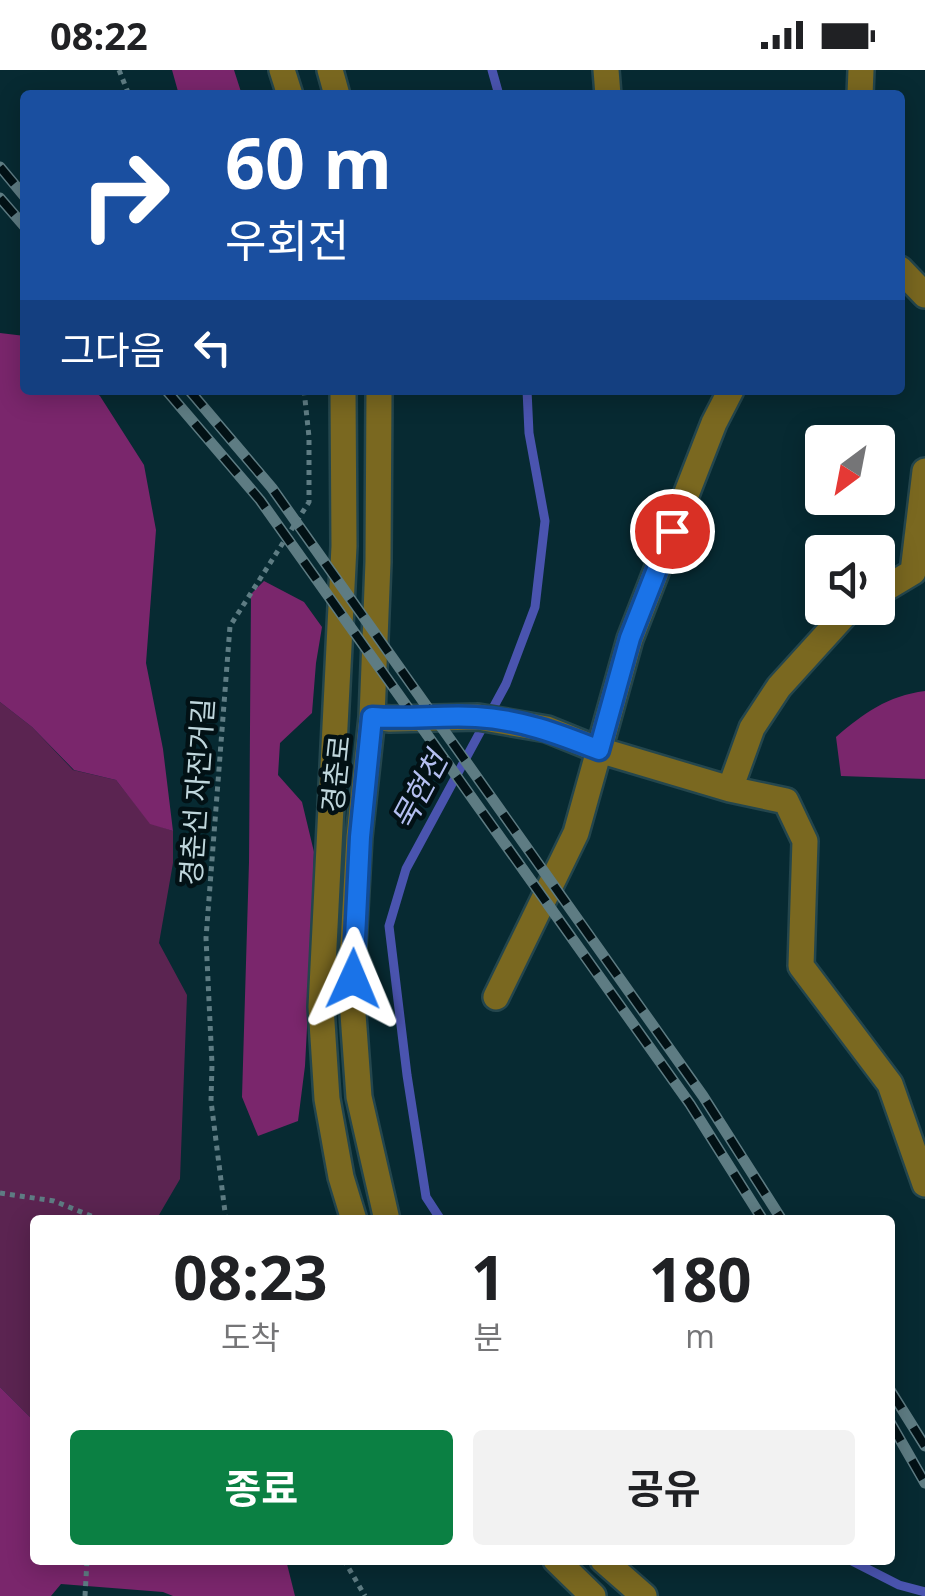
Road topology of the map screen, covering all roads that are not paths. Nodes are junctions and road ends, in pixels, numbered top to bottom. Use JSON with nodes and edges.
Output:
{"nodes":[{"id":1,"x":905,"y":274,"type":"edge"},
{"id":2,"x":925,"y":295,"type":"edge"},
{"id":3,"x":343,"y":395,"type":"edge"},
{"id":4,"x":379,"y":395,"type":"edge"},
{"id":5,"x":728,"y":395,"type":"edge"},
{"id":6,"x":925,"y":472,"type":"edge"},
{"id":7,"x":895,"y":583,"type":"edge"},
{"id":8,"x":837,"y":625,"type":"edge"},
{"id":9,"x":372,"y":717,"type":"junction"},
{"id":10,"x":599,"y":750,"type":"junction"},
{"id":11,"x":730,"y":788,"type":"junction"},
{"id":12,"x":496,"y":997,"type":"dead end"},
{"id":13,"x":925,"y":1184,"type":"edge"},
{"id":14,"x":353,"y":1215,"type":"edge"},
{"id":15,"x":386,"y":1215,"type":"edge"},
{"id":16,"x":561,"y":1565,"type":"edge"},
{"id":17,"x":609,"y":1565,"type":"edge"},
{"id":18,"x":593,"y":1596,"type":"edge"},
{"id":19,"x":644,"y":1596,"type":"edge"}],
"edges":[{"from":1,"to":2,"type":"street"},
{"from":3,"to":14,"type":"street","name":"경춘로"},
{"from":4,"to":9,"type":"street","name":"경춘로"},
{"from":5,"to":10,"type":"street"},
{"from":6,"to":7,"type":"street"},
{"from":8,"to":11,"type":"street"},
{"from":9,"to":10,"type":"street"},
{"from":9,"to":15,"type":"street","name":"경춘로"},
{"from":10,"to":11,"type":"street"},
{"from":10,"to":12,"type":"street"},
{"from":11,"to":13,"type":"street"},
{"from":16,"to":18,"type":"street"},
{"from":17,"to":19,"type":"street"}]}
